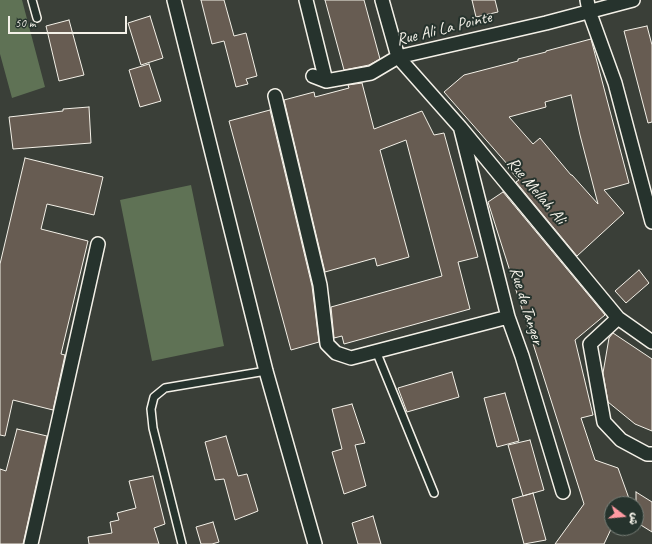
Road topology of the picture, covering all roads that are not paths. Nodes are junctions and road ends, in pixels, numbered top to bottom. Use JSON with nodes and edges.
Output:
{"nodes":[{"id":1,"x":32,"y":0,"type":"edge"},
{"id":2,"x":174,"y":0,"type":"edge"},
{"id":3,"x":306,"y":0,"type":"edge"},
{"id":4,"x":382,"y":0,"type":"edge"},
{"id":5,"x":633,"y":0,"type":"edge"},
{"id":6,"x":588,"y":5,"type":"edge"},
{"id":7,"x":37,"y":18,"type":"dead end"},
{"id":8,"x":398,"y":57,"type":"junction"},
{"id":9,"x":313,"y":76,"type":"dead end"},
{"id":10,"x":326,"y":81,"type":"junction"},
{"id":11,"x":275,"y":96,"type":"dead end"},
{"id":12,"x":460,"y":127,"type":"junction"},
{"id":13,"x":652,"y":222,"type":"edge"},
{"id":14,"x":98,"y":244,"type":"dead end"},
{"id":15,"x":508,"y":317,"type":"junction"},
{"id":16,"x":618,"y":318,"type":"junction"},
{"id":17,"x":652,"y":342,"type":"edge"},
{"id":18,"x":376,"y":351,"type":"junction"},
{"id":19,"x":266,"y":371,"type":"junction"},
{"id":20,"x":652,"y":454,"type":"edge"},
{"id":21,"x":563,"y":492,"type":"dead end"},
{"id":22,"x":434,"y":493,"type":"dead end"},
{"id":23,"x":31,"y":544,"type":"edge"},
{"id":24,"x":182,"y":544,"type":"edge"},
{"id":25,"x":315,"y":544,"type":"edge"}],
"edges":[{"from":1,"to":7,"type":"lane"},
{"from":2,"to":19,"type":"street"},
{"from":3,"to":10,"type":"street"},
{"from":4,"to":8,"type":"street"},
{"from":5,"to":6,"type":"street","name":"Rue Ali La Pointe"},
{"from":6,"to":8,"type":"street","name":"Rue Ali La Pointe"},
{"from":6,"to":13,"type":"street"},
{"from":8,"to":10,"type":"street","name":"Rue Ali La Pointe"},
{"from":8,"to":12,"type":"street","name":"Rue Mellah Ali"},
{"from":9,"to":10,"type":"street"},
{"from":11,"to":18,"type":"street"},
{"from":12,"to":15,"type":"street","name":"Rue de Tanger"},
{"from":12,"to":16,"type":"street","name":"Rue Mellah Ali"},
{"from":14,"to":23,"type":"street"},
{"from":15,"to":18,"type":"street"},
{"from":15,"to":21,"type":"street","name":"Rue de Tanger"},
{"from":16,"to":17,"type":"street","name":"Rue Mellah Ali"},
{"from":16,"to":20,"type":"street"},
{"from":18,"to":22,"type":"lane"},
{"from":19,"to":24,"type":"lane"},
{"from":19,"to":25,"type":"street"}]}
